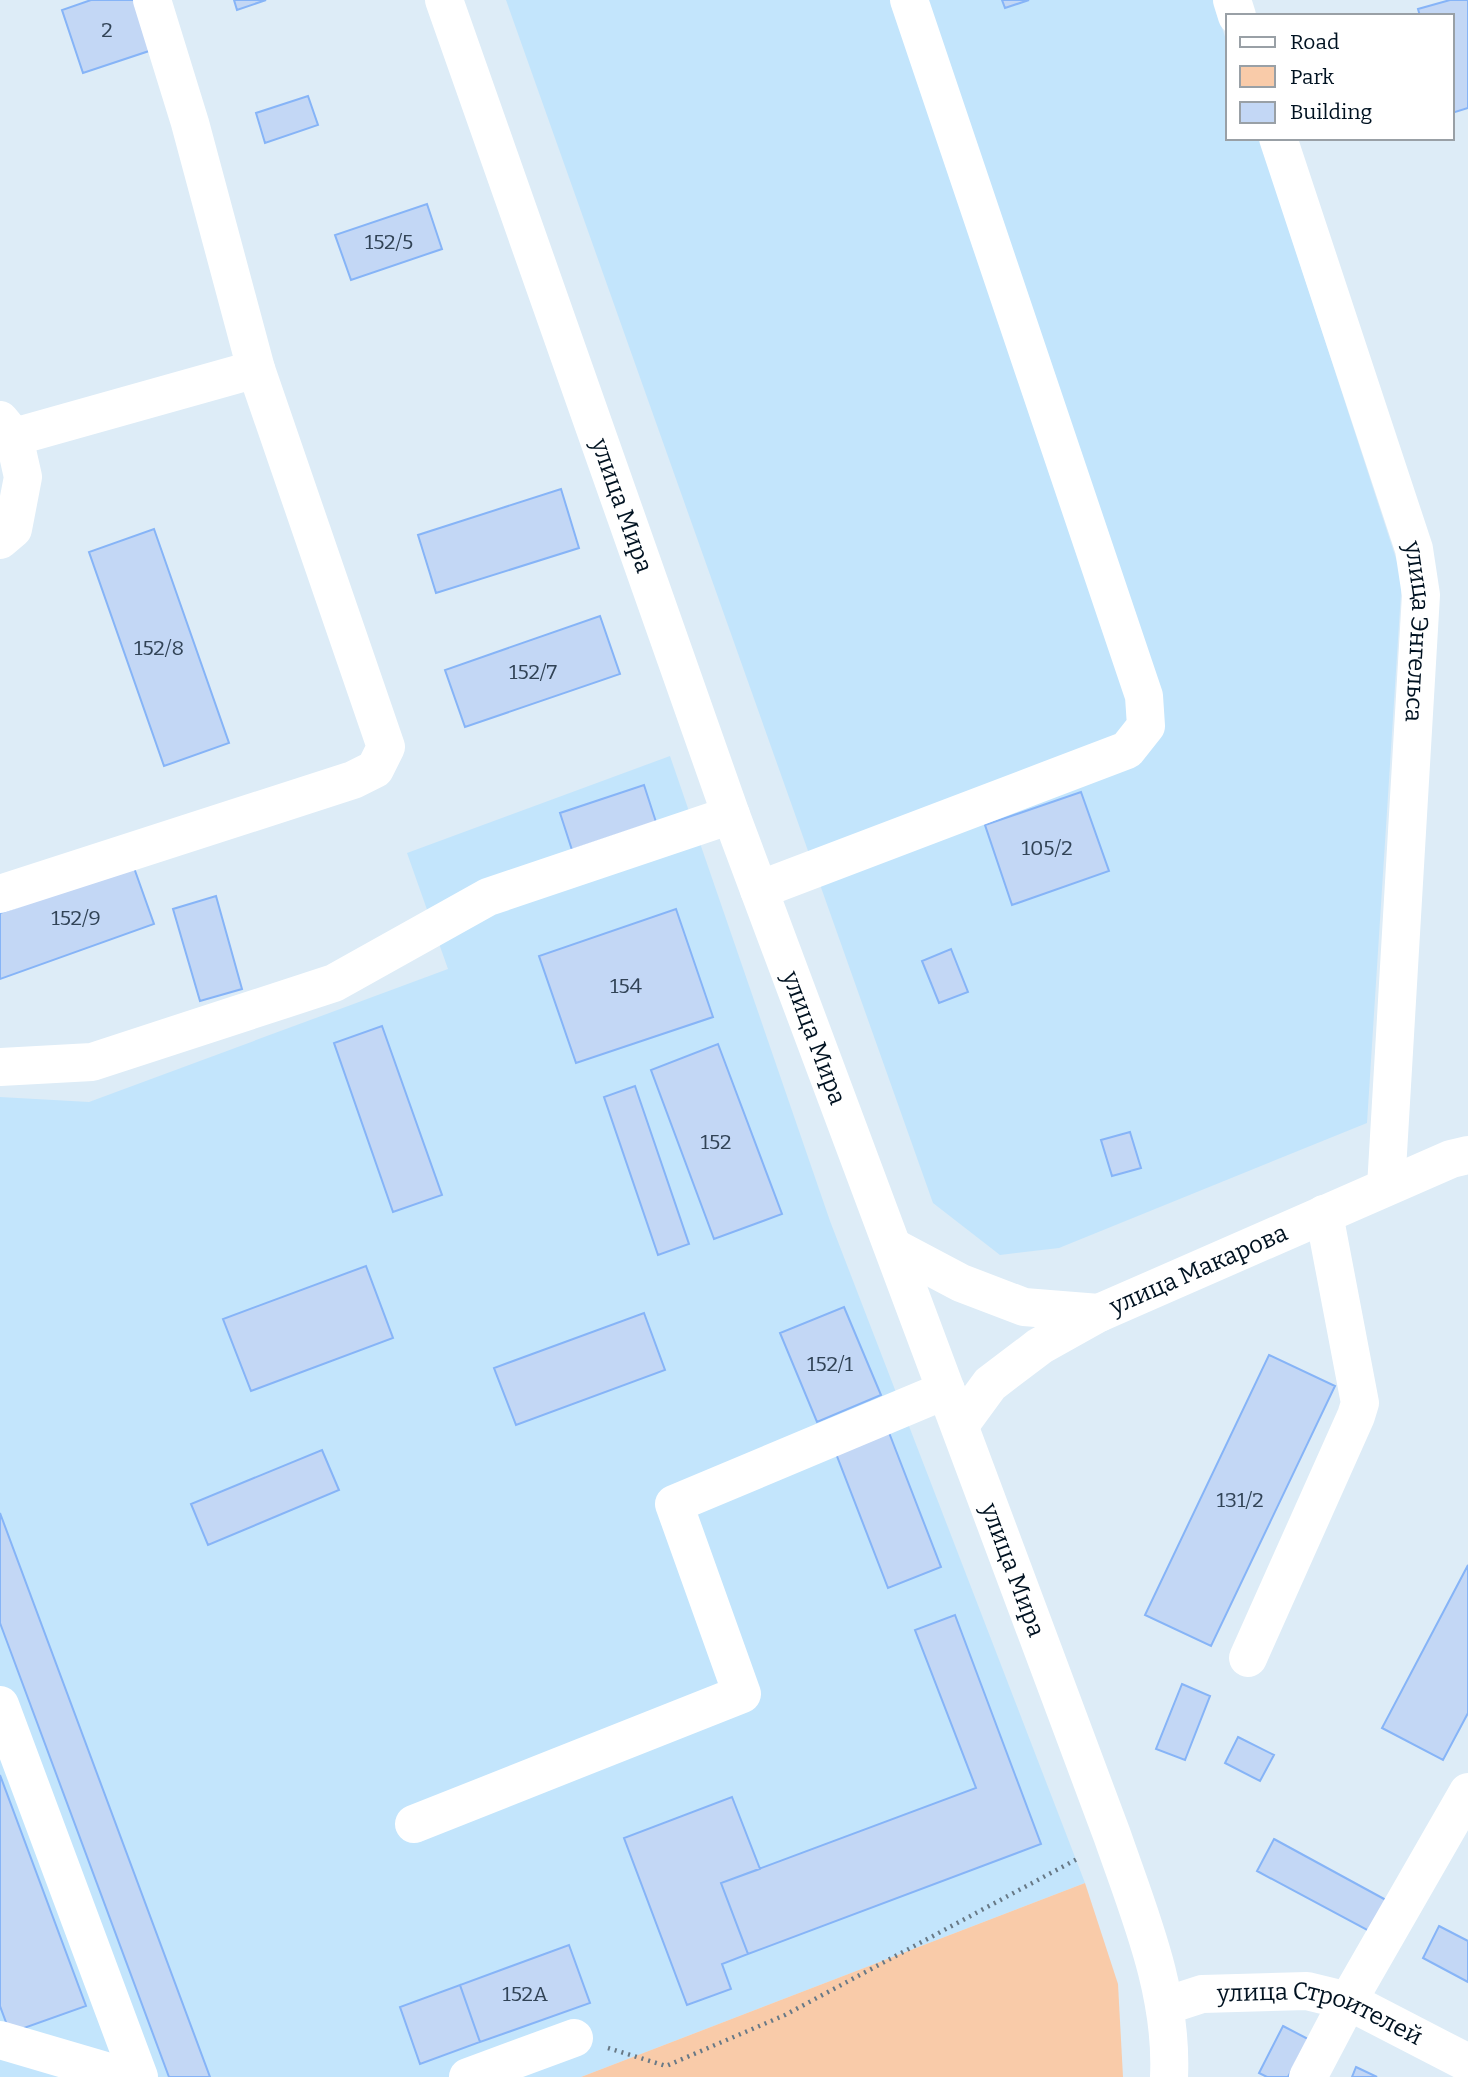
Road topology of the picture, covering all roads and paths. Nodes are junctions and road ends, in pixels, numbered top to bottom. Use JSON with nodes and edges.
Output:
{"nodes":[{"id":1,"x":152,"y":0,"type":"edge"},
{"id":2,"x":444,"y":0,"type":"edge"},
{"id":3,"x":909,"y":0,"type":"edge"},
{"id":4,"x":1279,"y":140,"type":"edge"},
{"id":5,"x":256,"y":369,"type":"junction"},
{"id":6,"x":7,"y":429,"type":"edge"},
{"id":7,"x":0,"y":540,"type":"edge"},
{"id":8,"x":731,"y":815,"type":"junction"},
{"id":9,"x":760,"y":890,"type":"junction"},
{"id":10,"x":0,"y":894,"type":"edge"},
{"id":11,"x":0,"y":1067,"type":"edge"},
{"id":12,"x":1468,"y":1155,"type":"edge"},
{"id":13,"x":1386,"y":1187,"type":"junction"},
{"id":14,"x":1324,"y":1214,"type":"junction"},
{"id":15,"x":892,"y":1247,"type":"junction"},
{"id":16,"x":1099,"y":1313,"type":"junction"},
{"id":17,"x":946,"y":1390,"type":"junction"},
{"id":18,"x":960,"y":1425,"type":"junction"},
{"id":19,"x":1248,"y":1658,"type":"dead end"},
{"id":20,"x":0,"y":1705,"type":"edge"},
{"id":21,"x":1468,"y":1792,"type":"edge"},
{"id":22,"x":414,"y":1824,"type":"dead end"},
{"id":23,"x":1112,"y":1835,"type":"junction"},
{"id":24,"x":1348,"y":2001,"type":"junction"},
{"id":25,"x":1165,"y":2007,"type":"junction"},
{"id":26,"x":574,"y":2038,"type":"joint"},
{"id":27,"x":0,"y":2040,"type":"edge"},
{"id":28,"x":1468,"y":2063,"type":"edge"},
{"id":29,"x":126,"y":2077,"type":"edge"},
{"id":30,"x":139,"y":2077,"type":"edge"},
{"id":31,"x":468,"y":2077,"type":"edge"},
{"id":32,"x":1169,"y":2077,"type":"edge"},
{"id":33,"x":1308,"y":2077,"type":"edge"}],
"edges":[{"from":1,"to":5,"type":"street"},
{"from":2,"to":8,"type":"street","name":"улица Мира"},
{"from":3,"to":9,"type":"street"},
{"from":4,"to":13,"type":"street","name":"улица Энгельса"},
{"from":5,"to":6,"type":"street"},
{"from":5,"to":10,"type":"street"},
{"from":6,"to":7,"type":"street"},
{"from":8,"to":9,"type":"street","name":"улица Мира"},
{"from":8,"to":11,"type":"street"},
{"from":9,"to":15,"type":"street","name":"улица Мира"},
{"from":12,"to":13,"type":"street","name":"улица Макарова"},
{"from":13,"to":14,"type":"street","name":"улица Макарова"},
{"from":14,"to":16,"type":"street","name":"улица Макарова"},
{"from":14,"to":19,"type":"street"},
{"from":15,"to":16,"type":"street"},
{"from":15,"to":17,"type":"street","name":"улица Мира"},
{"from":16,"to":18,"type":"street","name":"улица Макарова"},
{"from":17,"to":18,"type":"street","name":"улица Мира"},
{"from":17,"to":22,"type":"street"},
{"from":18,"to":23,"type":"street","name":"улица Мира"},
{"from":20,"to":30,"type":"street"},
{"from":21,"to":24,"type":"street"},
{"from":23,"to":25,"type":"street","name":"улица Мира"},
{"from":23,"to":26,"type":"path"},
{"from":24,"to":25,"type":"street","name":"улица Строителей"},
{"from":24,"to":28,"type":"street","name":"улица Строителей"},
{"from":24,"to":33,"type":"street"},
{"from":25,"to":32,"type":"street","name":"улица Мира"},
{"from":26,"to":31,"type":"street"},
{"from":27,"to":29,"type":"street"}]}
